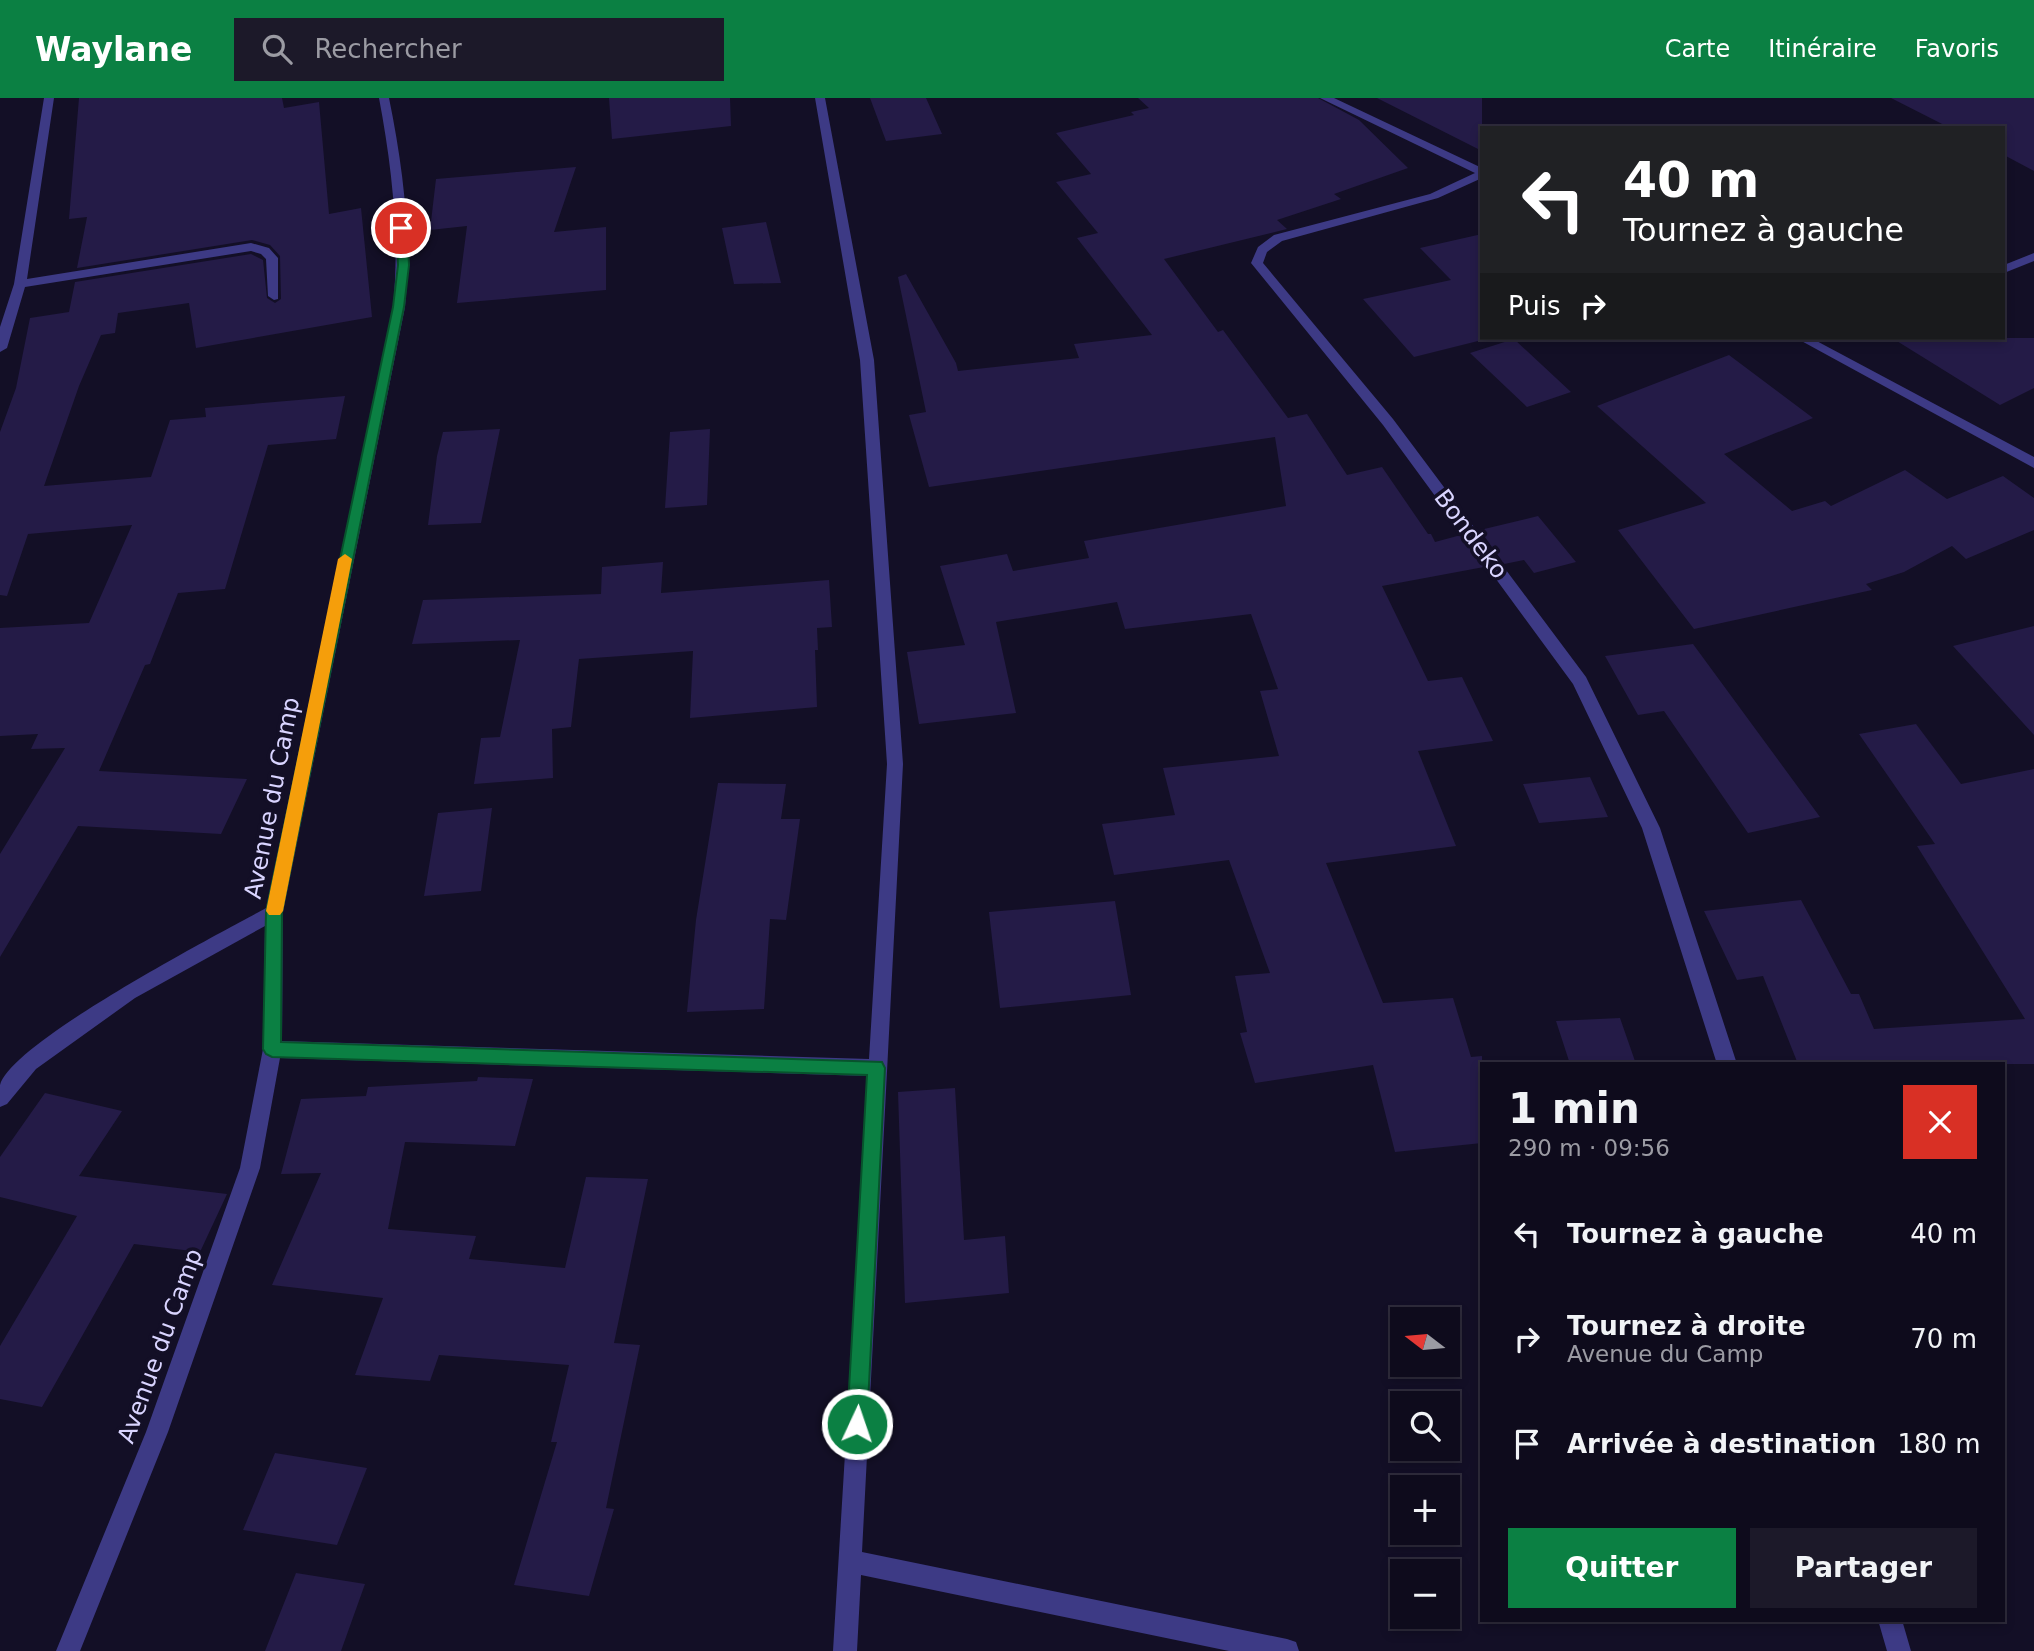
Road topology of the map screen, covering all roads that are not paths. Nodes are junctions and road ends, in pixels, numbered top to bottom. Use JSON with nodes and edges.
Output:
{"nodes":[{"id":1,"x":49,"y":98,"type":"edge"},
{"id":2,"x":384,"y":98,"type":"edge"},
{"id":3,"x":820,"y":98,"type":"edge"},
{"id":4,"x":1325,"y":98,"type":"edge"},
{"id":5,"x":1480,"y":172,"type":"edge"},
{"id":6,"x":1480,"y":174,"type":"edge"},
{"id":7,"x":2034,"y":257,"type":"edge"},
{"id":8,"x":2005,"y":269,"type":"edge"},
{"id":9,"x":20,"y":284,"type":"junction"},
{"id":10,"x":274,"y":296,"type":"dead end"},
{"id":11,"x":1806,"y":340,"type":"edge"},
{"id":12,"x":1830,"y":340,"type":"edge"},
{"id":13,"x":1816,"y":345,"type":"junction"},
{"id":14,"x":0,"y":348,"type":"edge"},
{"id":15,"x":2034,"y":463,"type":"edge"},
{"id":16,"x":274,"y":912,"type":"junction"},
{"id":17,"x":272,"y":1049,"type":"junction"},
{"id":18,"x":1726,"y":1062,"type":"edge"},
{"id":19,"x":876,"y":1068,"type":"junction"},
{"id":20,"x":0,"y":1098,"type":"edge"},
{"id":21,"x":849,"y":1561,"type":"junction"},
{"id":22,"x":1891,"y":1622,"type":"edge"},
{"id":23,"x":68,"y":1651,"type":"edge"},
{"id":24,"x":845,"y":1651,"type":"edge"},
{"id":25,"x":1287,"y":1651,"type":"edge"},
{"id":26,"x":1899,"y":1651,"type":"edge"}],
"edges":[{"from":1,"to":9,"type":"street"},
{"from":2,"to":16,"type":"street","name":"Avenue du Camp"},
{"from":3,"to":19,"type":"street"},
{"from":4,"to":5,"type":"street"},
{"from":6,"to":18,"type":"street","name":"Bondeko"},
{"from":7,"to":8,"type":"street"},
{"from":9,"to":10,"type":"street"},
{"from":9,"to":14,"type":"street"},
{"from":11,"to":13,"type":"street"},
{"from":12,"to":13,"type":"street"},
{"from":13,"to":15,"type":"street"},
{"from":16,"to":17,"type":"street","name":"Avenue du Camp"},
{"from":16,"to":20,"type":"street"},
{"from":17,"to":19,"type":"street"},
{"from":17,"to":23,"type":"street","name":"Avenue du Camp"},
{"from":19,"to":21,"type":"street"},
{"from":21,"to":24,"type":"street"},
{"from":21,"to":25,"type":"street"},
{"from":22,"to":26,"type":"street"}]}
